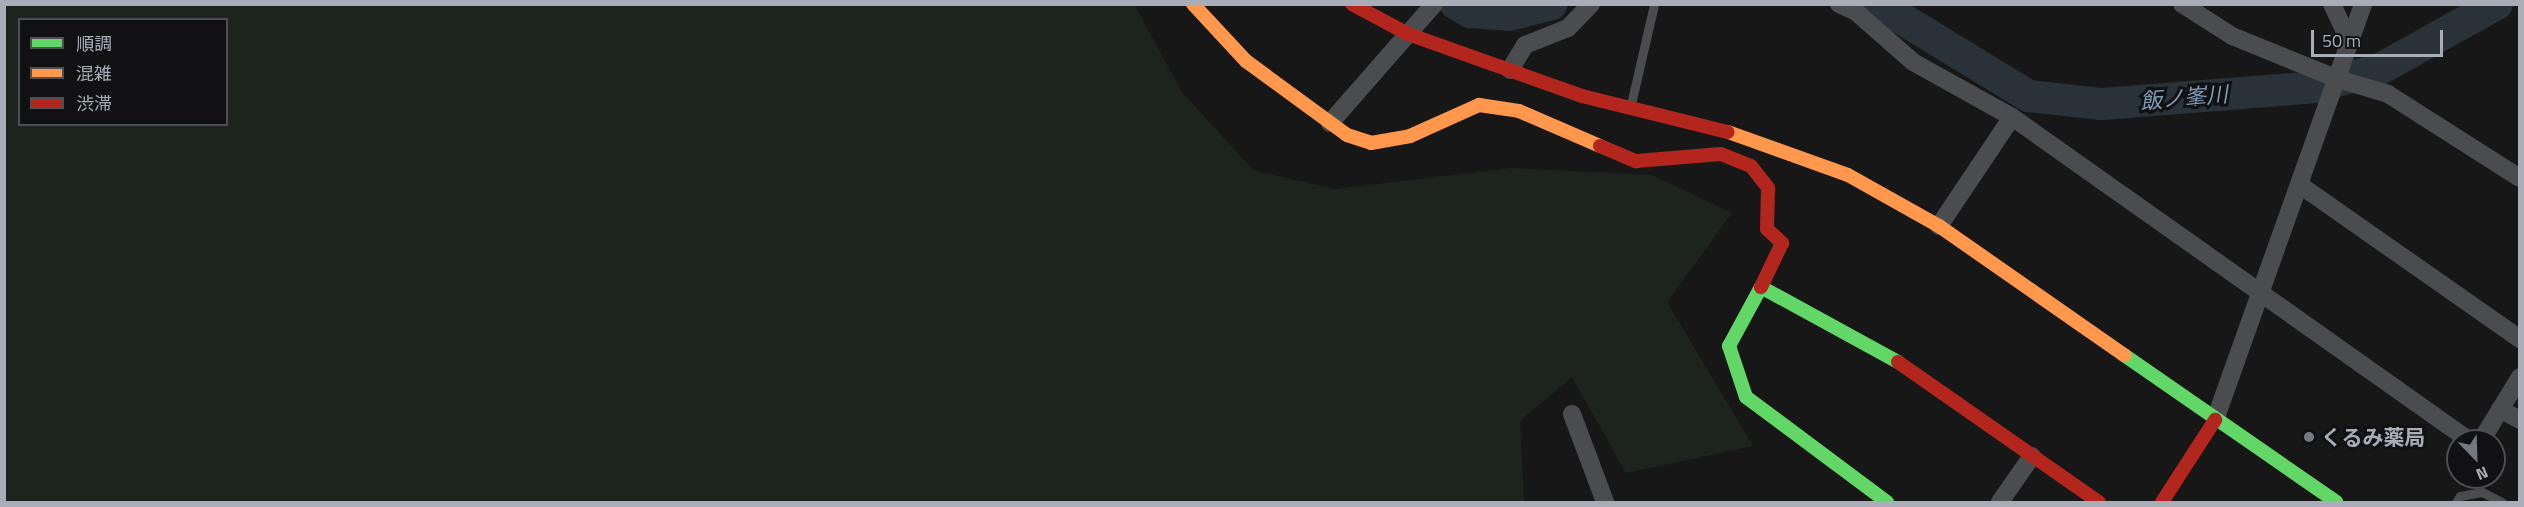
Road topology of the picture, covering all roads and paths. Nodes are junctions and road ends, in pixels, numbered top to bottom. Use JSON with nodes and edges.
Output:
{"nodes":[{"id":1,"x":1193,"y":4,"type":"edge"},
{"id":2,"x":1352,"y":4,"type":"edge"},
{"id":3,"x":1434,"y":4,"type":"edge"},
{"id":4,"x":1592,"y":4,"type":"edge"},
{"id":5,"x":1654,"y":4,"type":"edge"},
{"id":6,"x":1839,"y":4,"type":"edge"},
{"id":7,"x":2182,"y":4,"type":"edge"},
{"id":8,"x":2332,"y":4,"type":"edge"},
{"id":9,"x":2363,"y":4,"type":"edge"},
{"id":10,"x":1408,"y":34,"type":"junction"},
{"id":11,"x":2348,"y":39,"type":"junction"},
{"id":12,"x":1510,"y":70,"type":"junction"},
{"id":13,"x":2338,"y":79,"type":"junction"},
{"id":14,"x":1630,"y":107,"type":"junction"},
{"id":15,"x":2012,"y":117,"type":"junction"},
{"id":16,"x":1330,"y":123,"type":"junction"},
{"id":17,"x":2520,"y":178,"type":"edge"},
{"id":18,"x":2300,"y":185,"type":"junction"},
{"id":19,"x":1939,"y":226,"type":"junction"},
{"id":20,"x":1761,"y":287,"type":"junction"},
{"id":21,"x":2258,"y":296,"type":"junction"},
{"id":22,"x":2520,"y":339,"type":"edge"},
{"id":23,"x":2520,"y":377,"type":"edge"},
{"id":24,"x":2500,"y":409,"type":"junction"},
{"id":25,"x":1572,"y":414,"type":"dead end"},
{"id":26,"x":2215,"y":420,"type":"junction"},
{"id":27,"x":2520,"y":420,"type":"edge"},
{"id":28,"x":2452,"y":429,"type":"edge"},
{"id":29,"x":2488,"y":429,"type":"edge"},
{"id":30,"x":2032,"y":456,"type":"junction"},
{"id":31,"x":1605,"y":502,"type":"edge"},
{"id":32,"x":1887,"y":502,"type":"edge"},
{"id":33,"x":2000,"y":502,"type":"edge"},
{"id":34,"x":2099,"y":502,"type":"edge"},
{"id":35,"x":2162,"y":502,"type":"edge"},
{"id":36,"x":2336,"y":502,"type":"edge"},
{"id":37,"x":2456,"y":502,"type":"edge"},
{"id":38,"x":2502,"y":502,"type":"edge"}],
"edges":[{"from":1,"to":16,"type":"street"},
{"from":2,"to":10,"type":"street"},
{"from":3,"to":10,"type":"street"},
{"from":4,"to":12,"type":"street"},
{"from":5,"to":14,"type":"lane"},
{"from":6,"to":15,"type":"street"},
{"from":7,"to":13,"type":"street"},
{"from":8,"to":11,"type":"street"},
{"from":9,"to":11,"type":"street"},
{"from":10,"to":12,"type":"street"},
{"from":10,"to":16,"type":"street"},
{"from":11,"to":13,"type":"street"},
{"from":12,"to":14,"type":"street"},
{"from":13,"to":17,"type":"street"},
{"from":13,"to":18,"type":"street"},
{"from":14,"to":19,"type":"street"},
{"from":15,"to":19,"type":"street"},
{"from":15,"to":21,"type":"street"},
{"from":16,"to":20,"type":"street"},
{"from":18,"to":21,"type":"street"},
{"from":18,"to":22,"type":"street"},
{"from":19,"to":26,"type":"street"},
{"from":20,"to":30,"type":"street"},
{"from":20,"to":32,"type":"street"},
{"from":21,"to":26,"type":"street"},
{"from":21,"to":28,"type":"street"},
{"from":23,"to":24,"type":"street"},
{"from":24,"to":27,"type":"street"},
{"from":24,"to":29,"type":"street"},
{"from":25,"to":31,"type":"street"},
{"from":26,"to":35,"type":"street"},
{"from":26,"to":36,"type":"street"},
{"from":30,"to":33,"type":"street"},
{"from":30,"to":34,"type":"street"},
{"from":37,"to":38,"type":"lane"}]}
